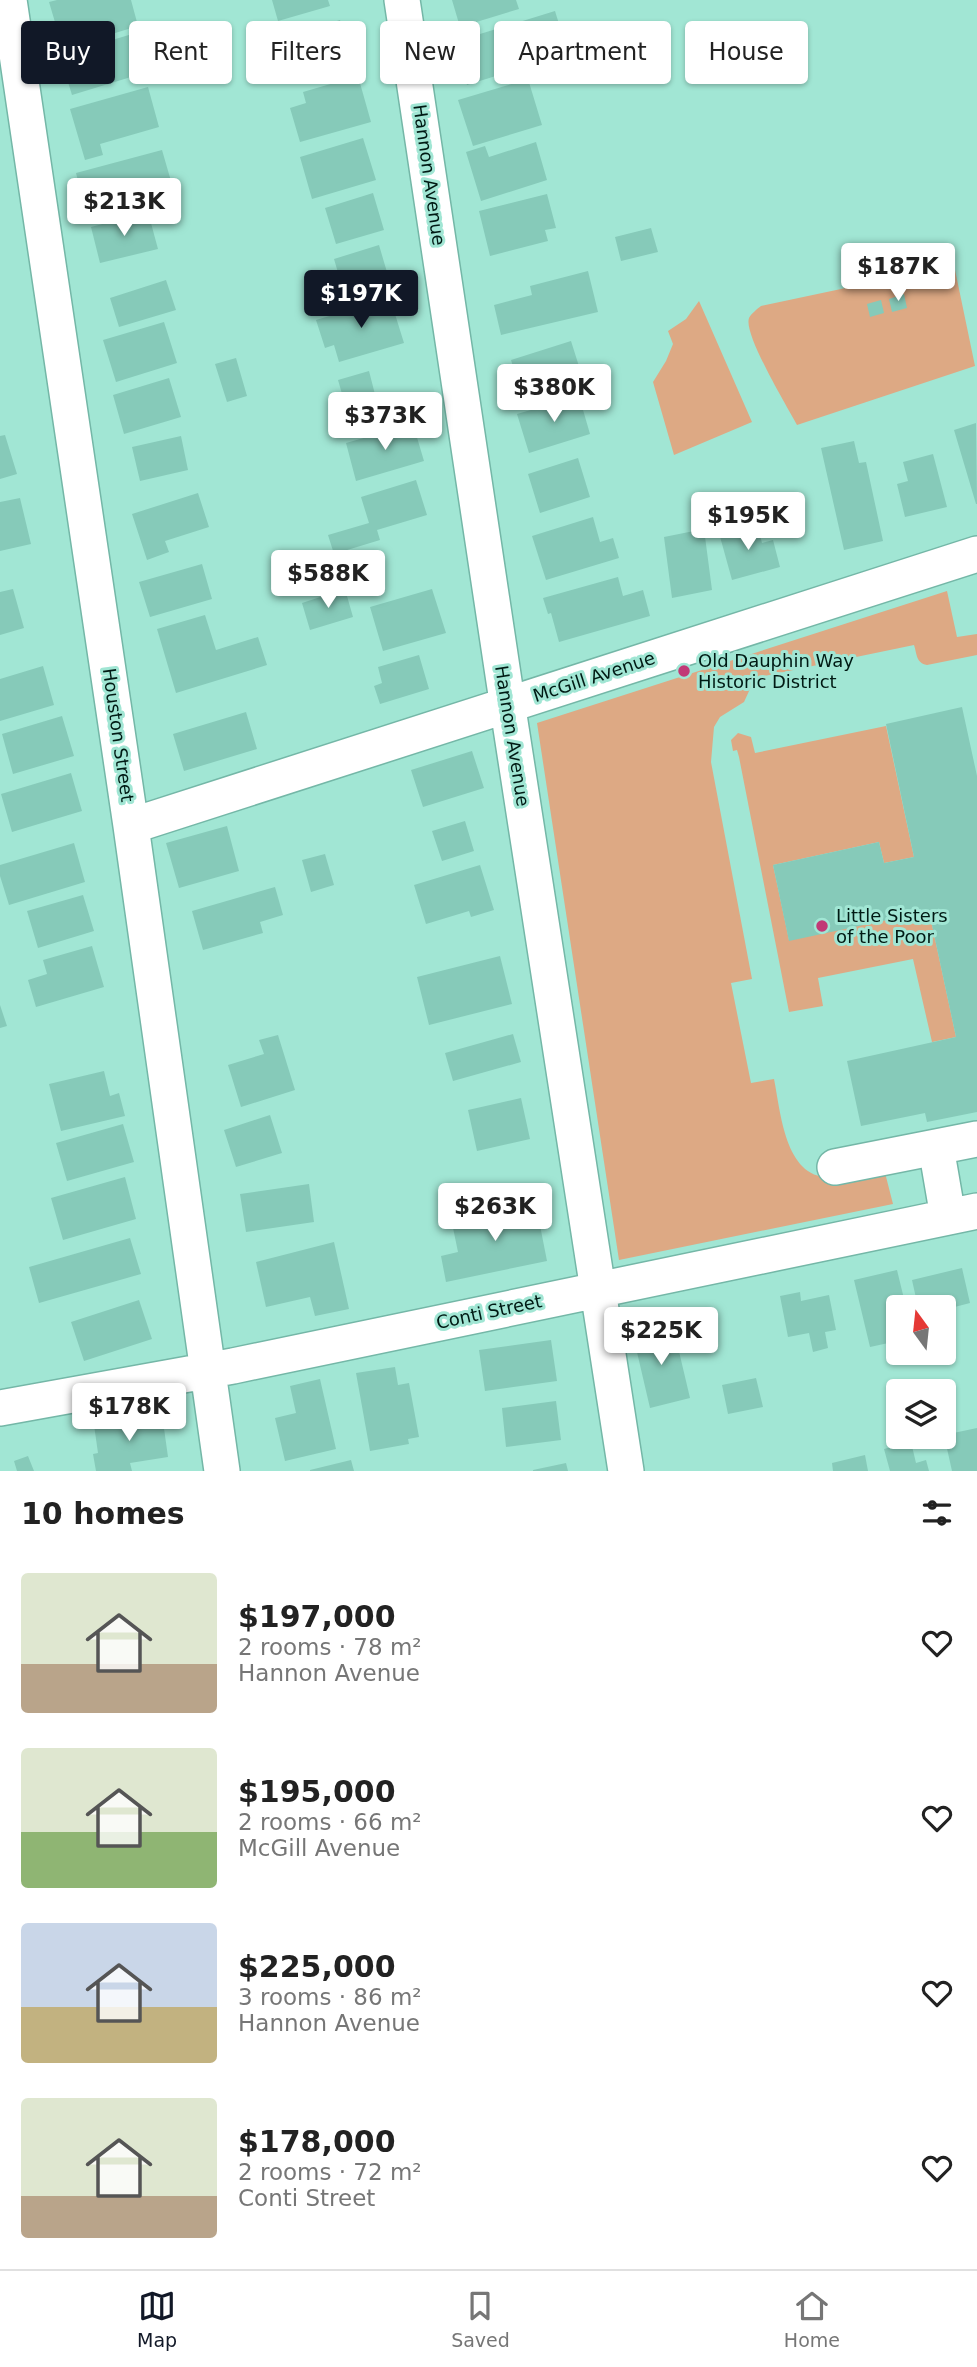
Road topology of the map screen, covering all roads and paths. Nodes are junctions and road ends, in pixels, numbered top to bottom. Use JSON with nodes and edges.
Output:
{"nodes":[{"id":1,"x":9,"y":0,"type":"edge"},
{"id":2,"x":402,"y":0,"type":"edge"},
{"id":3,"x":977,"y":554,"type":"edge"},
{"id":4,"x":508,"y":705,"type":"junction"},
{"id":5,"x":131,"y":826,"type":"junction"},
{"id":6,"x":977,"y":1139,"type":"edge"},
{"id":7,"x":936,"y":1147,"type":"junction"},
{"id":8,"x":835,"y":1167,"type":"dead end"},
{"id":9,"x":963,"y":1214,"type":"edge"},
{"id":10,"x":598,"y":1289,"type":"junction"},
{"id":11,"x":207,"y":1371,"type":"junction"},
{"id":12,"x":0,"y":1408,"type":"edge"},
{"id":13,"x":222,"y":1471,"type":"edge"},
{"id":14,"x":626,"y":1471,"type":"edge"}],
"edges":[{"from":1,"to":5,"type":"street","name":"Houston Street"},
{"from":2,"to":4,"type":"street","name":"Hannon Avenue"},
{"from":3,"to":4,"type":"street","name":"McGill Avenue"},
{"from":4,"to":5,"type":"street","name":"McGill Avenue"},
{"from":4,"to":10,"type":"street","name":"Hannon Avenue"},
{"from":5,"to":11,"type":"street","name":"Houston Street"},
{"from":6,"to":7,"type":"street"},
{"from":7,"to":8,"type":"street"},
{"from":7,"to":9,"type":"street"},
{"from":9,"to":10,"type":"street","name":"Conti Street"},
{"from":10,"to":11,"type":"street","name":"Conti Street"},
{"from":10,"to":14,"type":"street","name":"Hannon Avenue"},
{"from":11,"to":12,"type":"street","name":"Conti Street"},
{"from":11,"to":13,"type":"street","name":"Houston Street"}]}
